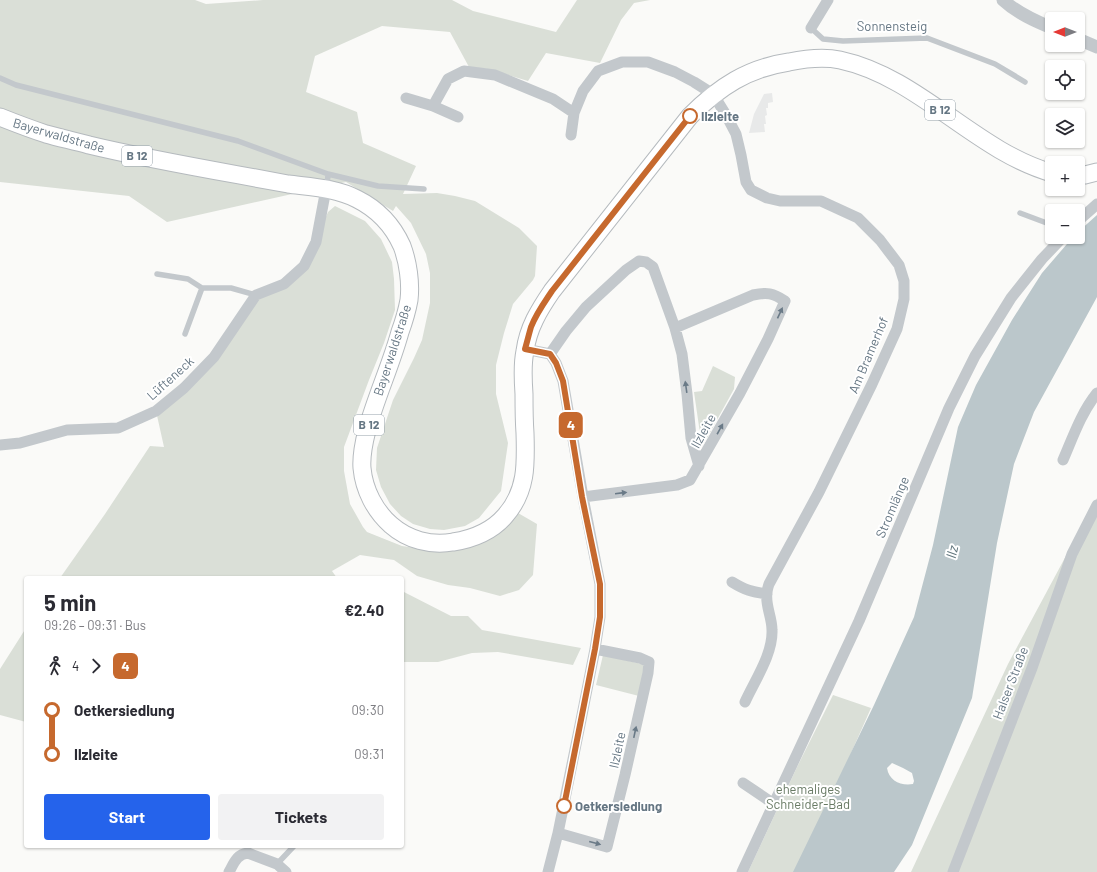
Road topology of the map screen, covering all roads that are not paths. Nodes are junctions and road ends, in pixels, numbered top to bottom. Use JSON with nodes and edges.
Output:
{"nodes":[{"id":1,"x":828,"y":0,"type":"edge"},
{"id":2,"x":1003,"y":0,"type":"edge"},
{"id":3,"x":1045,"y":25,"type":"edge"},
{"id":4,"x":811,"y":28,"type":"joint"},
{"id":5,"x":1085,"y":42,"type":"edge"},
{"id":6,"x":1097,"y":47,"type":"edge"},
{"id":7,"x":0,"y":78,"type":"edge"},
{"id":8,"x":1025,"y":82,"type":"dead end"},
{"id":9,"x":714,"y":94,"type":"junction"},
{"id":10,"x":406,"y":98,"type":"dead end"},
{"id":11,"x":433,"y":106,"type":"junction"},
{"id":12,"x":574,"y":113,"type":"junction"},
{"id":13,"x":0,"y":117,"type":"edge"},
{"id":14,"x":458,"y":117,"type":"dead end"},
{"id":15,"x":571,"y":135,"type":"dead end"},
{"id":16,"x":1045,"y":170,"type":"edge"},
{"id":17,"x":1097,"y":172,"type":"edge"},
{"id":18,"x":1085,"y":175,"type":"edge"},
{"id":19,"x":327,"y":181,"type":"junction"},
{"id":20,"x":424,"y":190,"type":"dead end"},
{"id":21,"x":1097,"y":204,"type":"edge"},
{"id":22,"x":1020,"y":213,"type":"dead end"},
{"id":23,"x":1085,"y":215,"type":"edge"},
{"id":24,"x":1045,"y":222,"type":"edge"},
{"id":25,"x":1056,"y":244,"type":"edge"},
{"id":26,"x":157,"y":274,"type":"dead end"},
{"id":27,"x":202,"y":288,"type":"junction"},
{"id":28,"x":256,"y":295,"type":"junction"},
{"id":29,"x":675,"y":328,"type":"junction"},
{"id":30,"x":185,"y":334,"type":"dead end"},
{"id":31,"x":525,"y":349,"type":"junction"},
{"id":32,"x":550,"y":354,"type":"junction"},
{"id":33,"x":1097,"y":393,"type":"edge"},
{"id":34,"x":0,"y":445,"type":"edge"},
{"id":35,"x":1063,"y":460,"type":"dead end"},
{"id":36,"x":699,"y":466,"type":"junction"},
{"id":37,"x":582,"y":497,"type":"junction"},
{"id":38,"x":1097,"y":506,"type":"edge"},
{"id":39,"x":732,"y":582,"type":"dead end"},
{"id":40,"x":767,"y":594,"type":"junction"},
{"id":41,"x":595,"y":649,"type":"junction"},
{"id":42,"x":745,"y":702,"type":"dead end"},
{"id":43,"x":743,"y":783,"type":"dead end"},
{"id":44,"x":774,"y":804,"type":"junction"},
{"id":45,"x":558,"y":833,"type":"junction"},
{"id":46,"x":292,"y":848,"type":"edge"},
{"id":47,"x":276,"y":864,"type":"junction"},
{"id":48,"x":229,"y":872,"type":"edge"},
{"id":49,"x":286,"y":872,"type":"edge"},
{"id":50,"x":548,"y":872,"type":"edge"},
{"id":51,"x":742,"y":872,"type":"edge"},
{"id":52,"x":953,"y":872,"type":"edge"}],
"edges":[{"from":1,"to":4,"type":"street","name":"Sonnensteig"},
{"from":2,"to":3,"type":"street"},
{"from":4,"to":8,"type":"lane","name":"Sonnensteig"},
{"from":5,"to":6,"type":"street"},
{"from":7,"to":19,"type":"lane"},
{"from":9,"to":12,"type":"street"},
{"from":9,"to":16,"type":"main road","name":"Bayerwaldstraße","number":"B 12"},
{"from":9,"to":31,"type":"main road","name":"Bayerwaldstraße","number":"B 12"},
{"from":9,"to":40,"type":"street","name":"Am Bramerhof"},
{"from":10,"to":11,"type":"street"},
{"from":11,"to":12,"type":"street"},
{"from":11,"to":14,"type":"street"},
{"from":12,"to":15,"type":"street"},
{"from":13,"to":19,"type":"main road","name":"Bayerwaldstraße","number":"B 12"},
{"from":17,"to":18,"type":"main road"},
{"from":19,"to":20,"type":"lane"},
{"from":19,"to":28,"type":"street"},
{"from":19,"to":31,"type":"main road","name":"Bayerwaldstraße","number":"B 12"},
{"from":21,"to":23,"type":"street"},
{"from":22,"to":24,"type":"lane"},
{"from":25,"to":44,"type":"street","name":"Stromlänge"},
{"from":26,"to":27,"type":"lane"},
{"from":27,"to":28,"type":"lane"},
{"from":27,"to":30,"type":"lane","name":"Lüfteneck"},
{"from":28,"to":34,"type":"street","name":"Lüfteneck"},
{"from":29,"to":32,"type":"street","name":"Ilzleite"},
{"from":36,"to":29,"type":"street","name":"Ilzleite","one_way":true},
{"from":36,"to":29,"type":"street","name":"Ilzleite","one_way":true},
{"from":31,"to":32,"type":"street"},
{"from":32,"to":37,"type":"street"},
{"from":33,"to":35,"type":"street"},
{"from":37,"to":36,"type":"street","name":"Ilzleite","one_way":true},
{"from":37,"to":41,"type":"street"},
{"from":38,"to":52,"type":"street","name":"Halser Straße"},
{"from":39,"to":40,"type":"street"},
{"from":40,"to":42,"type":"street","name":"Am Bramerhof"},
{"from":41,"to":45,"type":"street"},
{"from":45,"to":41,"type":"street","name":"Ilzleite","one_way":true},
{"from":43,"to":44,"type":"street"},
{"from":44,"to":51,"type":"street","name":"Stromlänge"},
{"from":45,"to":50,"type":"street"},
{"from":46,"to":47,"type":"lane"},
{"from":47,"to":48,"type":"street"},
{"from":47,"to":49,"type":"street"}]}
